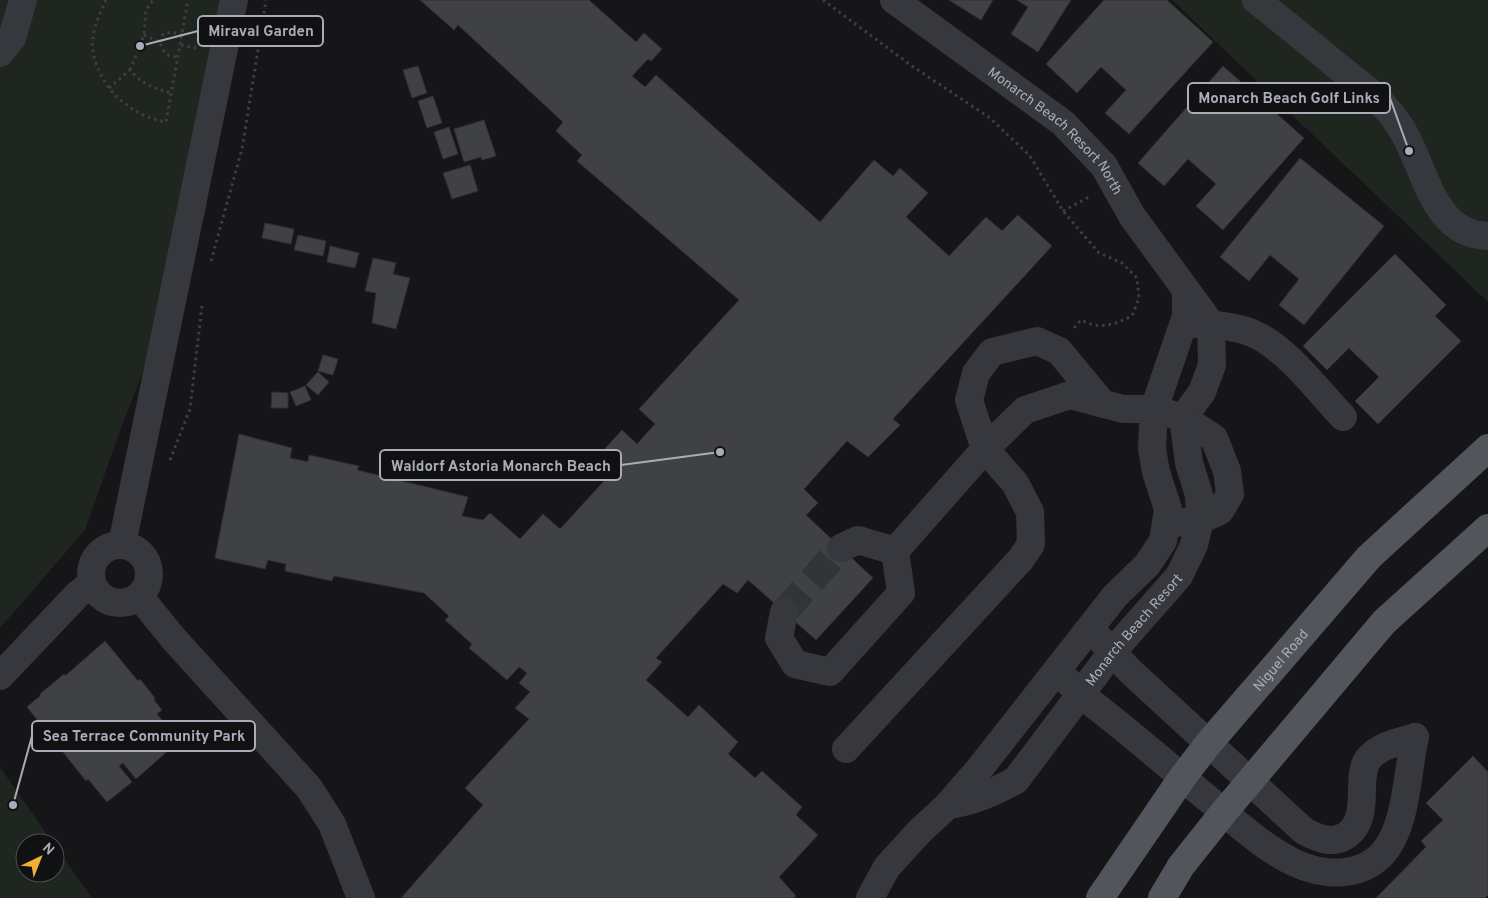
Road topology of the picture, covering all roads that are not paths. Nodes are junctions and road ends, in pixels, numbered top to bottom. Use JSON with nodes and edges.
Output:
{"nodes":[{"id":1,"x":23,"y":0,"type":"edge"},
{"id":2,"x":234,"y":0,"type":"edge"},
{"id":3,"x":894,"y":0,"type":"edge"},
{"id":4,"x":1256,"y":0,"type":"edge"},
{"id":5,"x":0,"y":53,"type":"edge"},
{"id":6,"x":1488,"y":236,"type":"edge"},
{"id":7,"x":1186,"y":291,"type":"junction"},
{"id":8,"x":1183,"y":323,"type":"junction"},
{"id":9,"x":1211,"y":324,"type":"junction"},
{"id":10,"x":1103,"y":404,"type":"junction"},
{"id":11,"x":1154,"y":409,"type":"junction"},
{"id":12,"x":1343,"y":417,"type":"dead end"},
{"id":13,"x":1183,"y":418,"type":"junction"},
{"id":14,"x":1488,"y":448,"type":"edge"},
{"id":15,"x":985,"y":449,"type":"junction"},
{"id":16,"x":1200,"y":520,"type":"junction"},
{"id":17,"x":1166,"y":524,"type":"junction"},
{"id":18,"x":1488,"y":528,"type":"edge"},
{"id":19,"x":122,"y":544,"type":"junction"},
{"id":20,"x":841,"y":548,"type":"tunnel mouth"},
{"id":21,"x":895,"y":551,"type":"junction"},
{"id":22,"x":92,"y":583,"type":"junction"},
{"id":23,"x":139,"y":596,"type":"junction"},
{"id":24,"x":784,"y":612,"type":"tunnel mouth"},
{"id":25,"x":1090,"y":629,"type":"junction"},
{"id":26,"x":1113,"y":651,"type":"junction"},
{"id":27,"x":1057,"y":670,"type":"junction"},
{"id":28,"x":0,"y":676,"type":"edge"},
{"id":29,"x":1081,"y":695,"type":"junction"},
{"id":30,"x":1208,"y":744,"type":"junction"},
{"id":31,"x":846,"y":749,"type":"dead end"},
{"id":32,"x":1182,"y":778,"type":"junction"},
{"id":33,"x":1250,"y":781,"type":"junction"},
{"id":34,"x":948,"y":805,"type":"junction"},
{"id":35,"x":1224,"y":812,"type":"junction"},
{"id":36,"x":360,"y":898,"type":"edge"},
{"id":37,"x":870,"y":898,"type":"edge"},
{"id":38,"x":1100,"y":898,"type":"edge"},
{"id":39,"x":1162,"y":898,"type":"edge"}],
"edges":[{"from":1,"to":5,"type":"street"},
{"from":2,"to":19,"type":"street"},
{"from":3,"to":7,"type":"street","name":"Monarch Beach Resort North"},
{"from":4,"to":6,"type":"street"},
{"from":7,"to":8,"type":"street"},
{"from":7,"to":9,"type":"street","name":"Monarch Beach Resort North"},
{"from":8,"to":9,"type":"street"},
{"from":8,"to":11,"type":"street"},
{"from":9,"to":12,"type":"street"},
{"from":9,"to":13,"type":"street"},
{"from":10,"to":11,"type":"street"},
{"from":10,"to":15,"type":"street"},
{"from":10,"to":15,"type":"street"},
{"from":11,"to":13,"type":"street"},
{"from":11,"to":17,"type":"street","name":"Monarch Beach Resort"},
{"from":13,"to":16,"type":"street","name":"Monarch Beach Resort"},
{"from":14,"to":30,"type":"main road","name":"Niguel Road"},
{"from":15,"to":21,"type":"street"},
{"from":15,"to":31,"type":"street"},
{"from":16,"to":17,"type":"street"},
{"from":16,"to":26,"type":"street","name":"Monarch Beach Resort"},
{"from":17,"to":25,"type":"street","name":"Monarch Beach Resort"},
{"from":18,"to":33,"type":"main road"},
{"from":19,"to":22,"type":"street"},
{"from":19,"to":23,"type":"street"},
{"from":20,"to":21,"type":"street"},
{"from":21,"to":24,"type":"street"},
{"from":22,"to":23,"type":"street"},
{"from":22,"to":28,"type":"street"},
{"from":23,"to":36,"type":"street"},
{"from":25,"to":26,"type":"street"},
{"from":25,"to":27,"type":"street","name":"Monarch Beach Resort"},
{"from":26,"to":29,"type":"street","name":"Monarch Beach Resort"},
{"from":26,"to":30,"type":"street"},
{"from":27,"to":29,"type":"street"},
{"from":27,"to":34,"type":"street","name":"Monarch Beach Resort"},
{"from":29,"to":32,"type":"street"},
{"from":29,"to":34,"type":"street","name":"Monarch Beach Resort"},
{"from":30,"to":32,"type":"main road","name":"Niguel Road"},
{"from":30,"to":33,"type":"street"},
{"from":32,"to":35,"type":"street"},
{"from":32,"to":38,"type":"main road","name":"Niguel Road"},
{"from":33,"to":35,"type":"main road"},
{"from":33,"to":35,"type":"street"},
{"from":34,"to":37,"type":"street","name":"Monarch Beach Resort"},
{"from":35,"to":39,"type":"main road"}]}
